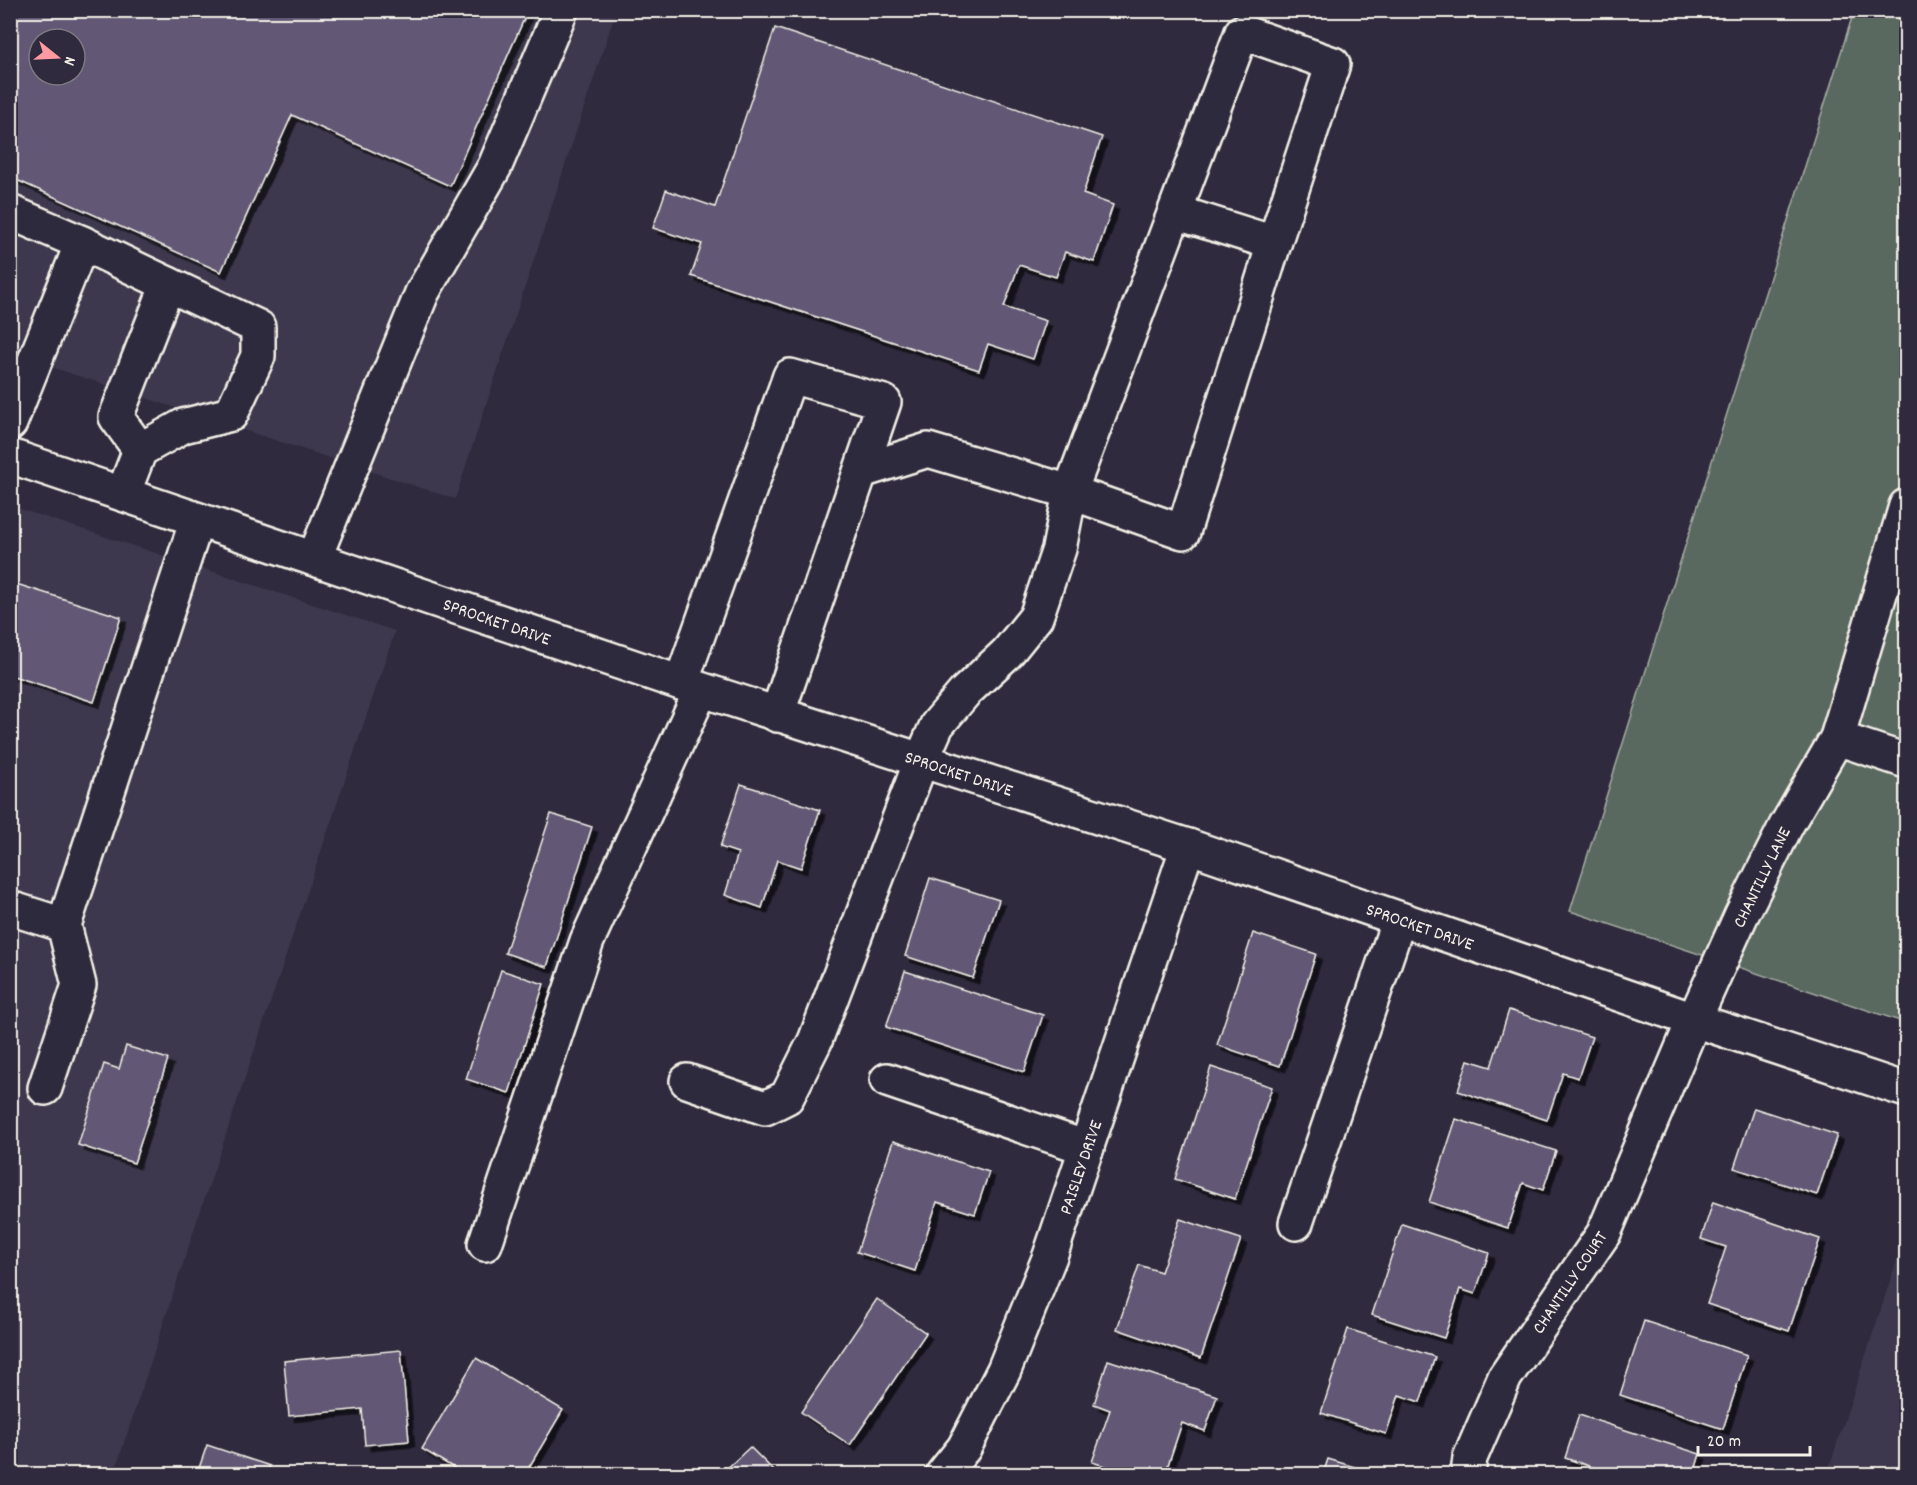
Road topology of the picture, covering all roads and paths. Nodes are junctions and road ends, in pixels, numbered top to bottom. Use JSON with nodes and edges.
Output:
{"nodes":[{"id":1,"x":561,"y":10,"type":"edge"},
{"id":2,"x":10,"y":212,"type":"edge"},
{"id":3,"x":1175,"y":212,"type":"junction"},
{"id":4,"x":81,"y":243,"type":"junction"},
{"id":5,"x":1274,"y":243,"type":"junction"},
{"id":6,"x":168,"y":284,"type":"junction"},
{"id":7,"x":10,"y":423,"type":"edge"},
{"id":8,"x":140,"y":450,"type":"junction"},
{"id":9,"x":10,"y":456,"type":"edge"},
{"id":10,"x":861,"y":471,"type":"junction"},
{"id":11,"x":1070,"y":492,"type":"junction"},
{"id":12,"x":123,"y":494,"type":"junction"},
{"id":13,"x":1906,"y":506,"type":"edge"},
{"id":14,"x":197,"y":520,"type":"junction"},
{"id":15,"x":314,"y":559,"type":"junction"},
{"id":16,"x":691,"y":687,"type":"junction"},
{"id":17,"x":777,"y":715,"type":"junction"},
{"id":18,"x":1837,"y":738,"type":"junction"},
{"id":19,"x":921,"y":761,"type":"junction"},
{"id":20,"x":1906,"y":761,"type":"edge"},
{"id":21,"x":1188,"y":846,"type":"junction"},
{"id":22,"x":10,"y":908,"type":"edge"},
{"id":23,"x":1399,"y":919,"type":"junction"},
{"id":24,"x":64,"y":925,"type":"junction"},
{"id":25,"x":1694,"y":1020,"type":"junction"},
{"id":26,"x":887,"y":1080,"type":"dead end"},
{"id":27,"x":687,"y":1081,"type":"dead end"},
{"id":28,"x":45,"y":1088,"type":"dead end"},
{"id":29,"x":1906,"y":1090,"type":"edge"},
{"id":30,"x":1087,"y":1148,"type":"junction"},
{"id":31,"x":1296,"y":1223,"type":"dead end"},
{"id":32,"x":485,"y":1244,"type":"dead end"},
{"id":33,"x":942,"y":1474,"type":"edge"},
{"id":34,"x":1468,"y":1474,"type":"edge"}],
"edges":[{"from":1,"to":15,"type":"street"},
{"from":2,"to":4,"type":"street"},
{"from":3,"to":5,"type":"street"},
{"from":3,"to":5,"type":"street"},
{"from":3,"to":11,"type":"street"},
{"from":4,"to":6,"type":"street"},
{"from":4,"to":7,"type":"street"},
{"from":5,"to":11,"type":"street"},
{"from":6,"to":8,"type":"street"},
{"from":6,"to":8,"type":"street"},
{"from":8,"to":12,"type":"street"},
{"from":9,"to":12,"type":"street","name":"SPROCKET DRIVE"},
{"from":10,"to":11,"type":"street"},
{"from":10,"to":16,"type":"street"},
{"from":10,"to":17,"type":"street"},
{"from":11,"to":19,"type":"street"},
{"from":12,"to":14,"type":"street","name":"SPROCKET DRIVE"},
{"from":13,"to":18,"type":"street","name":"CHANTILLY LANE"},
{"from":14,"to":15,"type":"street","name":"SPROCKET DRIVE"},
{"from":14,"to":24,"type":"street"},
{"from":15,"to":16,"type":"street","name":"SPROCKET DRIVE"},
{"from":16,"to":17,"type":"street","name":"SPROCKET DRIVE"},
{"from":16,"to":32,"type":"street"},
{"from":17,"to":19,"type":"street","name":"SPROCKET DRIVE"},
{"from":18,"to":20,"type":"street"},
{"from":18,"to":25,"type":"street","name":"CHANTILLY LANE"},
{"from":19,"to":21,"type":"street","name":"SPROCKET DRIVE"},
{"from":19,"to":27,"type":"street"},
{"from":21,"to":23,"type":"street","name":"SPROCKET DRIVE"},
{"from":21,"to":30,"type":"street","name":"PAISLEY DRIVE"},
{"from":22,"to":24,"type":"street"},
{"from":23,"to":25,"type":"street","name":"SPROCKET DRIVE"},
{"from":23,"to":31,"type":"street"},
{"from":24,"to":28,"type":"street"},
{"from":25,"to":29,"type":"street","name":"SPROCKET DRIVE"},
{"from":25,"to":34,"type":"street","name":"CHANTILLY COURT"},
{"from":26,"to":30,"type":"street"},
{"from":30,"to":33,"type":"street","name":"PAISLEY DRIVE"}]}
